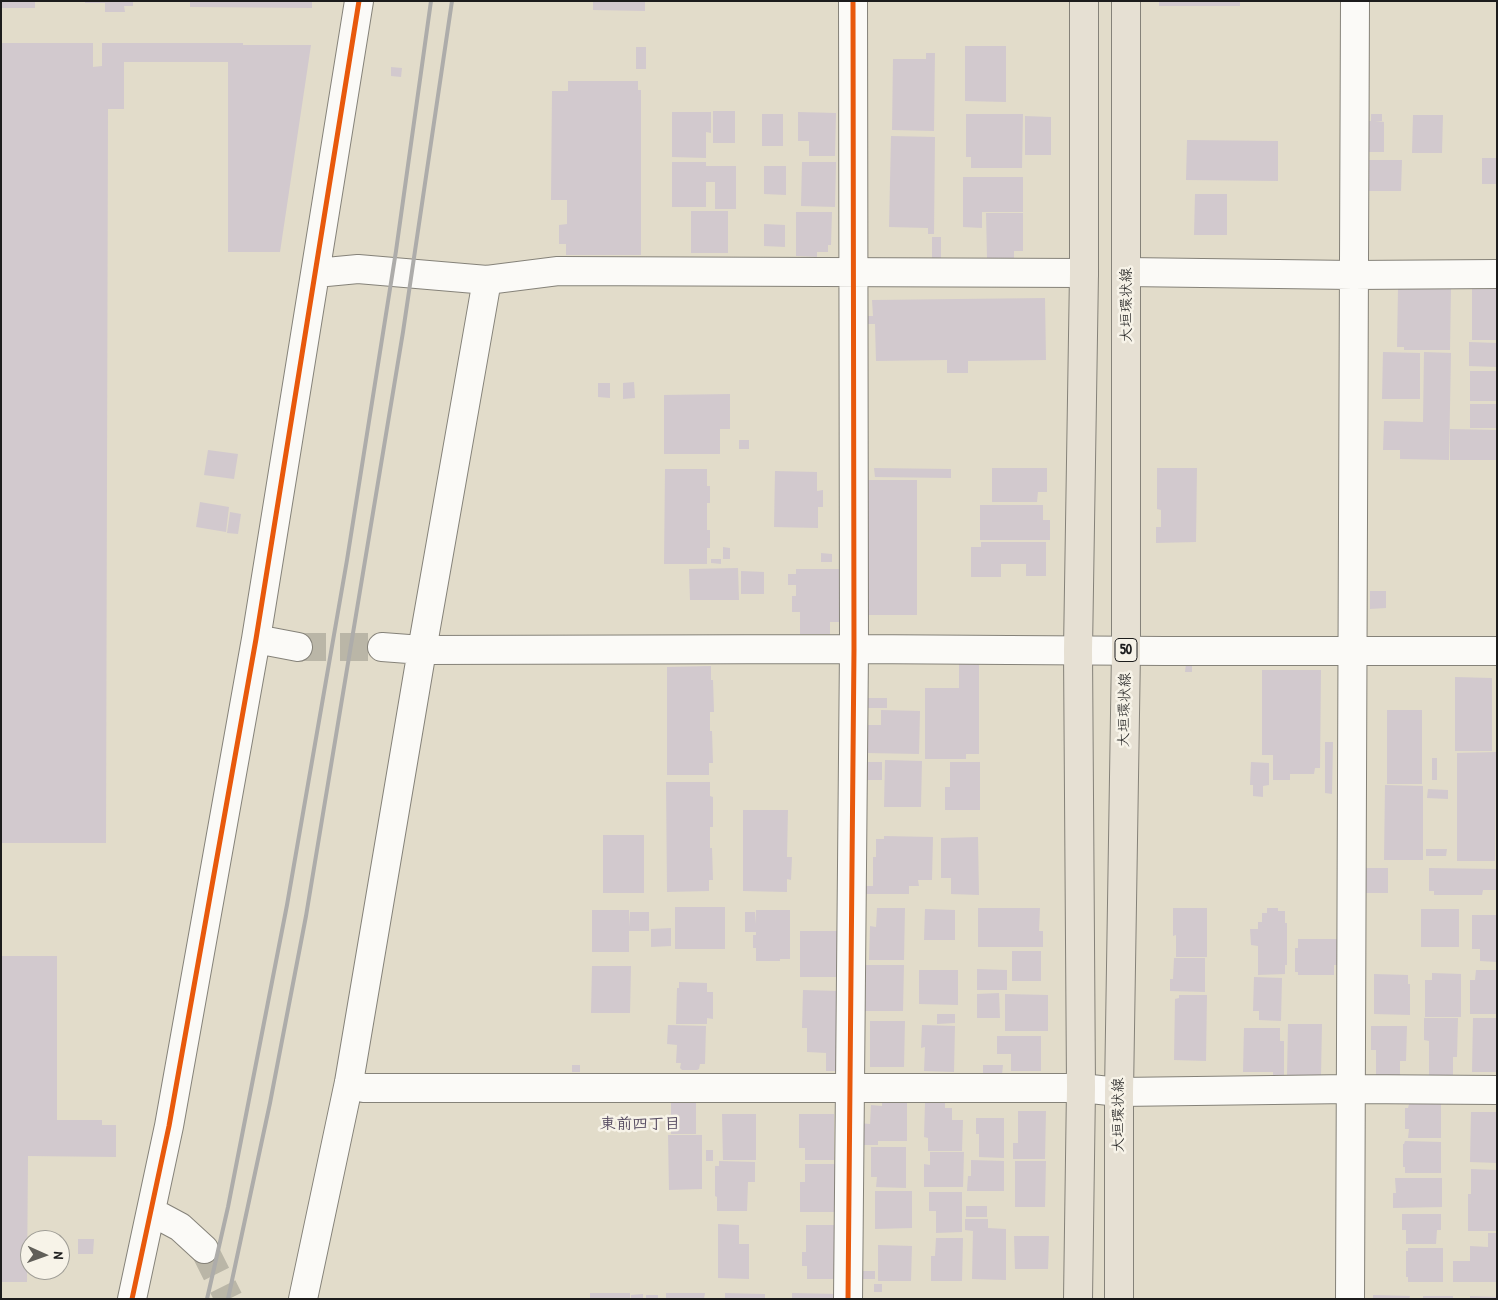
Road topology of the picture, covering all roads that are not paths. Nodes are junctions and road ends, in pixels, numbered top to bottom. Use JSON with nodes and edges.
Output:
{"nodes":[{"id":1,"x":359,"y":1,"type":"edge"},
{"id":2,"x":853,"y":1,"type":"edge"},
{"id":3,"x":1084,"y":1,"type":"edge"},
{"id":4,"x":1126,"y":1,"type":"edge"},
{"id":5,"x":1355,"y":1,"type":"edge"},
{"id":6,"x":854,"y":272,"type":"junction"},
{"id":7,"x":1127,"y":272,"type":"junction"},
{"id":8,"x":316,"y":273,"type":"junction"},
{"id":9,"x":1084,"y":273,"type":"junction"},
{"id":10,"x":1497,"y":274,"type":"edge"},
{"id":11,"x":1353,"y":276,"type":"junction"},
{"id":12,"x":487,"y":280,"type":"junction"},
{"id":13,"x":256,"y":639,"type":"junction"},
{"id":14,"x":298,"y":646,"type":"tunnel mouth"},
{"id":15,"x":382,"y":647,"type":"tunnel mouth"},
{"id":16,"x":854,"y":649,"type":"junction"},
{"id":17,"x":422,"y":650,"type":"junction"},
{"id":18,"x":1078,"y":650,"type":"junction"},
{"id":19,"x":1352,"y":650,"type":"junction"},
{"id":20,"x":1126,"y":651,"type":"junction"},
{"id":21,"x":1497,"y":651,"type":"edge"},
{"id":22,"x":349,"y":1082,"type":"junction"},
{"id":23,"x":851,"y":1088,"type":"junction"},
{"id":24,"x":1081,"y":1088,"type":"junction"},
{"id":25,"x":1350,"y":1089,"type":"junction"},
{"id":26,"x":1497,"y":1090,"type":"edge"},
{"id":27,"x":1119,"y":1092,"type":"junction"},
{"id":28,"x":152,"y":1212,"type":"junction"},
{"id":29,"x":204,"y":1248,"type":"tunnel mouth"},
{"id":30,"x":132,"y":1299,"type":"edge"},
{"id":31,"x":303,"y":1299,"type":"edge"},
{"id":32,"x":848,"y":1299,"type":"edge"},
{"id":33,"x":1078,"y":1299,"type":"edge"},
{"id":34,"x":1119,"y":1299,"type":"edge"},
{"id":35,"x":1350,"y":1299,"type":"edge"}],
"edges":[{"from":1,"to":8,"type":"street"},
{"from":2,"to":6,"type":"street"},
{"from":3,"to":9,"type":"main road"},
{"from":4,"to":7,"type":"main road","name":"大垣環状線","number":"50"},
{"from":5,"to":11,"type":"street"},
{"from":6,"to":9,"type":"street"},
{"from":6,"to":12,"type":"street"},
{"from":6,"to":16,"type":"street"},
{"from":7,"to":11,"type":"street"},
{"from":7,"to":20,"type":"main road","name":"大垣環状線","number":"50"},
{"from":8,"to":12,"type":"street"},
{"from":8,"to":13,"type":"street"},
{"from":9,"to":18,"type":"main road"},
{"from":10,"to":11,"type":"street"},
{"from":11,"to":19,"type":"street"},
{"from":12,"to":17,"type":"street"},
{"from":13,"to":14,"type":"street"},
{"from":13,"to":28,"type":"street"},
{"from":15,"to":17,"type":"street"},
{"from":16,"to":17,"type":"street"},
{"from":16,"to":18,"type":"street"},
{"from":16,"to":23,"type":"street"},
{"from":17,"to":22,"type":"street"},
{"from":18,"to":20,"type":"street"},
{"from":18,"to":24,"type":"main road"},
{"from":19,"to":20,"type":"street"},
{"from":19,"to":21,"type":"street"},
{"from":19,"to":25,"type":"street"},
{"from":20,"to":27,"type":"main road","name":"大垣環状線","number":"50"},
{"from":22,"to":23,"type":"street"},
{"from":22,"to":31,"type":"street"},
{"from":23,"to":24,"type":"street"},
{"from":23,"to":32,"type":"street"},
{"from":24,"to":27,"type":"street"},
{"from":24,"to":33,"type":"main road"},
{"from":25,"to":26,"type":"street"},
{"from":25,"to":27,"type":"street"},
{"from":25,"to":35,"type":"street"},
{"from":27,"to":34,"type":"main road","name":"大垣環状線","number":"50"},
{"from":28,"to":29,"type":"street"},
{"from":28,"to":30,"type":"street"}]}
